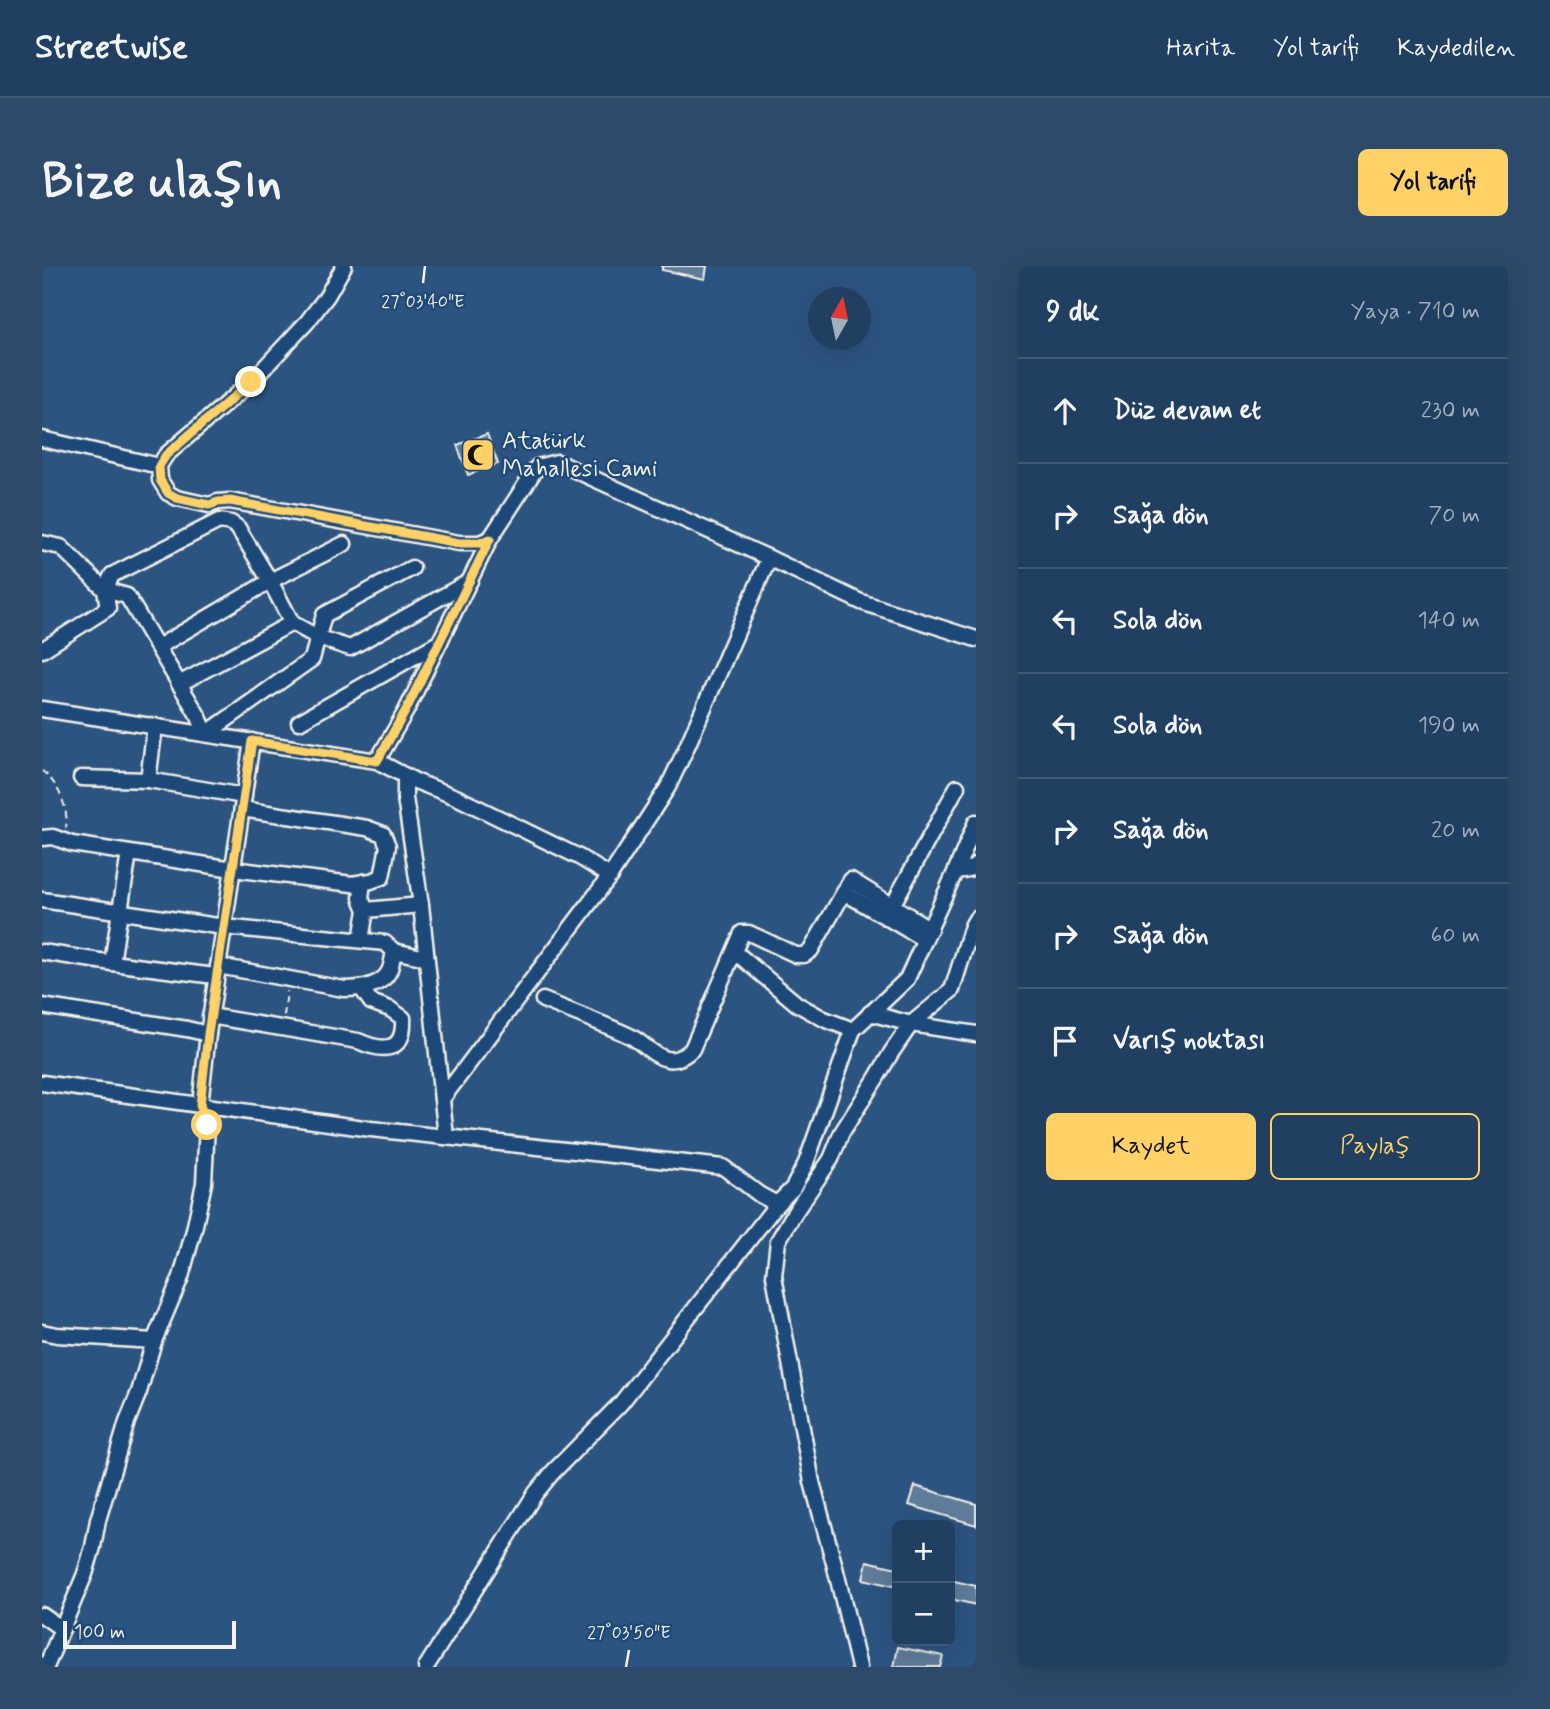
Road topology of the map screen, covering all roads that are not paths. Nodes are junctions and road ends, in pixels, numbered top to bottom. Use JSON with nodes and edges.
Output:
{"nodes":[{"id":1,"x":344,"y":266,"type":"edge"},
{"id":2,"x":42,"y":439,"type":"edge"},
{"id":3,"x":159,"y":466,"type":"junction"},
{"id":4,"x":490,"y":539,"type":"junction"},
{"id":5,"x":42,"y":544,"type":"edge"},
{"id":6,"x":344,"y":544,"type":"dead end"},
{"id":7,"x":769,"y":558,"type":"junction"},
{"id":8,"x":412,"y":568,"type":"dead end"},
{"id":9,"x":270,"y":581,"type":"junction"},
{"id":10,"x":470,"y":581,"type":"junction"},
{"id":11,"x":105,"y":590,"type":"junction"},
{"id":12,"x":292,"y":623,"type":"junction"},
{"id":13,"x":319,"y":638,"type":"junction"},
{"id":14,"x":976,"y":639,"type":"edge"},
{"id":15,"x":440,"y":642,"type":"junction"},
{"id":16,"x":158,"y":647,"type":"junction"},
{"id":17,"x":42,"y":650,"type":"edge"},
{"id":18,"x":179,"y":684,"type":"junction"},
{"id":19,"x":42,"y":709,"type":"edge"},
{"id":20,"x":299,"y":722,"type":"dead end"},
{"id":21,"x":155,"y":726,"type":"junction"},
{"id":22,"x":206,"y":734,"type":"junction"},
{"id":23,"x":252,"y":741,"type":"junction"},
{"id":24,"x":377,"y":761,"type":"junction"},
{"id":25,"x":405,"y":776,"type":"junction"},
{"id":26,"x":81,"y":778,"type":"dead end"},
{"id":27,"x":148,"y":780,"type":"junction"},
{"id":28,"x":957,"y":787,"type":"dead end"},
{"id":29,"x":243,"y":803,"type":"junction"},
{"id":30,"x":976,"y":821,"type":"edge"},
{"id":31,"x":42,"y":838,"type":"edge"},
{"id":32,"x":129,"y":853,"type":"junction"},
{"id":33,"x":976,"y":865,"type":"edge"},
{"id":34,"x":233,"y":869,"type":"junction"},
{"id":35,"x":956,"y":870,"type":"junction"},
{"id":36,"x":610,"y":876,"type":"junction"},
{"id":37,"x":363,"y":882,"type":"junction"},
{"id":38,"x":42,"y":900,"type":"edge"},
{"id":39,"x":421,"y":905,"type":"junction"},
{"id":40,"x":366,"y":910,"type":"junction"},
{"id":41,"x":889,"y":911,"type":"junction"},
{"id":42,"x":120,"y":912,"type":"junction"},
{"id":43,"x":976,"y":919,"type":"edge"},
{"id":44,"x":224,"y":927,"type":"junction"},
{"id":45,"x":927,"y":935,"type":"junction"},
{"id":46,"x":360,"y":940,"type":"junction"},
{"id":47,"x":394,"y":951,"type":"junction"},
{"id":48,"x":42,"y":952,"type":"edge"},
{"id":49,"x":741,"y":957,"type":"dead end"},
{"id":50,"x":426,"y":958,"type":"junction"},
{"id":51,"x":112,"y":963,"type":"junction"},
{"id":52,"x":217,"y":971,"type":"junction"},
{"id":53,"x":362,"y":989,"type":"junction"},
{"id":54,"x":543,"y":1000,"type":"dead end"},
{"id":55,"x":42,"y":1006,"type":"edge"},
{"id":56,"x":870,"y":1013,"type":"junction"},
{"id":57,"x":210,"y":1016,"type":"junction"},
{"id":58,"x":911,"y":1024,"type":"junction"},
{"id":59,"x":853,"y":1030,"type":"junction"},
{"id":60,"x":208,"y":1034,"type":"junction"},
{"id":61,"x":976,"y":1034,"type":"edge"},
{"id":62,"x":42,"y":1083,"type":"edge"},
{"id":63,"x":442,"y":1100,"type":"junction"},
{"id":64,"x":200,"y":1105,"type":"junction"},
{"id":65,"x":446,"y":1137,"type":"junction"},
{"id":66,"x":777,"y":1204,"type":"junction"},
{"id":67,"x":42,"y":1332,"type":"edge"},
{"id":68,"x":154,"y":1341,"type":"junction"},
{"id":69,"x":42,"y":1615,"type":"edge"},
{"id":70,"x":62,"y":1629,"type":"junction"},
{"id":71,"x":46,"y":1667,"type":"edge"},
{"id":72,"x":426,"y":1667,"type":"edge"},
{"id":73,"x":859,"y":1667,"type":"edge"}],
"edges":[{"from":1,"to":3,"type":"street"},
{"from":2,"to":3,"type":"street"},
{"from":3,"to":4,"type":"street"},
{"from":4,"to":7,"type":"street"},
{"from":4,"to":10,"type":"street"},
{"from":5,"to":11,"type":"street"},
{"from":6,"to":9,"type":"street"},
{"from":7,"to":14,"type":"street"},
{"from":7,"to":36,"type":"street"},
{"from":8,"to":13,"type":"street"},
{"from":9,"to":11,"type":"street"},
{"from":9,"to":12,"type":"street"},
{"from":9,"to":16,"type":"street"},
{"from":10,"to":13,"type":"street"},
{"from":10,"to":15,"type":"street"},
{"from":11,"to":16,"type":"street"},
{"from":11,"to":17,"type":"street"},
{"from":12,"to":13,"type":"street"},
{"from":12,"to":18,"type":"street"},
{"from":13,"to":22,"type":"street"},
{"from":15,"to":20,"type":"street"},
{"from":15,"to":24,"type":"street"},
{"from":16,"to":18,"type":"street"},
{"from":18,"to":22,"type":"street"},
{"from":19,"to":21,"type":"street"},
{"from":21,"to":22,"type":"street"},
{"from":21,"to":27,"type":"street"},
{"from":22,"to":23,"type":"street"},
{"from":23,"to":24,"type":"street"},
{"from":23,"to":29,"type":"street"},
{"from":24,"to":25,"type":"street"},
{"from":25,"to":36,"type":"street"},
{"from":25,"to":39,"type":"street"},
{"from":26,"to":27,"type":"street"},
{"from":27,"to":29,"type":"street"},
{"from":28,"to":41,"type":"street"},
{"from":29,"to":34,"type":"street"},
{"from":29,"to":37,"type":"street"},
{"from":30,"to":35,"type":"street"},
{"from":31,"to":32,"type":"street"},
{"from":32,"to":34,"type":"street"},
{"from":32,"to":42,"type":"street"},
{"from":33,"to":35,"type":"street"},
{"from":34,"to":37,"type":"street"},
{"from":34,"to":44,"type":"street"},
{"from":35,"to":45,"type":"street"},
{"from":36,"to":63,"type":"street"},
{"from":37,"to":40,"type":"street"},
{"from":38,"to":42,"type":"street"},
{"from":39,"to":40,"type":"street"},
{"from":39,"to":50,"type":"street"},
{"from":40,"to":46,"type":"street"},
{"from":41,"to":45,"type":"street"},
{"from":41,"to":54,"type":"street"},
{"from":42,"to":44,"type":"street"},
{"from":42,"to":51,"type":"street"},
{"from":43,"to":58,"type":"street"},
{"from":44,"to":46,"type":"street"},
{"from":44,"to":52,"type":"street"},
{"from":45,"to":56,"type":"street"},
{"from":46,"to":47,"type":"street"},
{"from":47,"to":50,"type":"street"},
{"from":47,"to":53,"type":"street"},
{"from":48,"to":51,"type":"street"},
{"from":49,"to":59,"type":"street"},
{"from":50,"to":63,"type":"street"},
{"from":51,"to":52,"type":"street"},
{"from":52,"to":53,"type":"street"},
{"from":52,"to":57,"type":"street"},
{"from":53,"to":57,"type":"street"},
{"from":55,"to":60,"type":"street"},
{"from":56,"to":58,"type":"street"},
{"from":56,"to":59,"type":"street"},
{"from":57,"to":60,"type":"street"},
{"from":58,"to":61,"type":"street"},
{"from":58,"to":73,"type":"street"},
{"from":59,"to":66,"type":"street"},
{"from":60,"to":64,"type":"street"},
{"from":62,"to":64,"type":"street"},
{"from":63,"to":65,"type":"street"},
{"from":64,"to":65,"type":"street"},
{"from":64,"to":68,"type":"street"},
{"from":65,"to":66,"type":"street"},
{"from":66,"to":72,"type":"street"},
{"from":67,"to":68,"type":"street"},
{"from":68,"to":70,"type":"street"},
{"from":69,"to":70,"type":"street"},
{"from":70,"to":71,"type":"street"}]}
